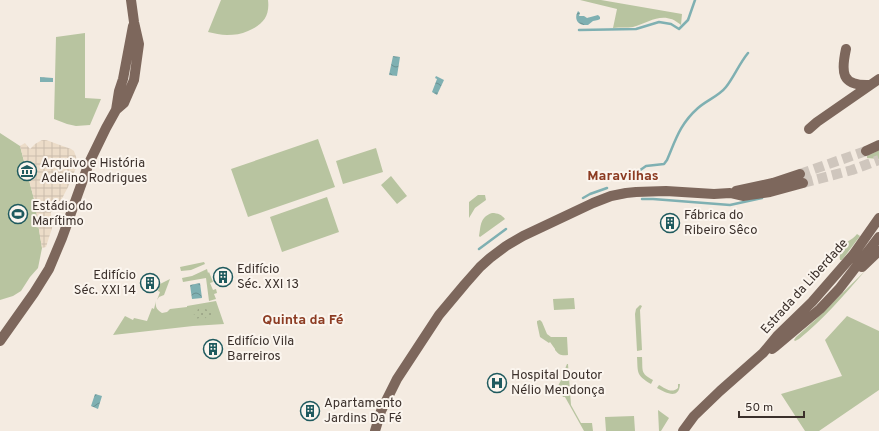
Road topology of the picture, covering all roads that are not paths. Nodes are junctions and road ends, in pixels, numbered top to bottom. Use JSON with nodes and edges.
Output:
{"nodes":[{"id":1,"x":131,"y":0,"type":"edge"},
{"id":2,"x":846,"y":49,"type":"dead end"},
{"id":3,"x":879,"y":79,"type":"edge"},
{"id":4,"x":869,"y":85,"type":"junction"},
{"id":5,"x":809,"y":129,"type":"dead end"},
{"id":6,"x":879,"y":145,"type":"edge"},
{"id":7,"x":866,"y":151,"type":"tunnel mouth"},
{"id":8,"x":801,"y":178,"type":"tunnel mouth"},
{"id":9,"x":879,"y":218,"type":"edge"},
{"id":10,"x":879,"y":237,"type":"edge"},
{"id":11,"x":879,"y":251,"type":"edge"},
{"id":12,"x":839,"y":289,"type":"junction"},
{"id":13,"x":0,"y":341,"type":"edge"},
{"id":14,"x":763,"y":353,"type":"junction"},
{"id":15,"x":375,"y":431,"type":"edge"},
{"id":16,"x":683,"y":431,"type":"edge"}],
"edges":[{"from":1,"to":13,"type":"main road"},
{"from":2,"to":4,"type":"main road"},
{"from":3,"to":4,"type":"main road"},
{"from":4,"to":5,"type":"main road"},
{"from":6,"to":7,"type":"main road"},
{"from":8,"to":15,"type":"main road"},
{"from":9,"to":14,"type":"main road","name":"Estrada da Liberdade"},
{"from":10,"to":12,"type":"main road","name":"Estrada da Liberdade"},
{"from":11,"to":12,"type":"main road"},
{"from":12,"to":14,"type":"main road","name":"Estrada da Liberdade"},
{"from":14,"to":16,"type":"main road","name":"Estrada da Liberdade"}]}
